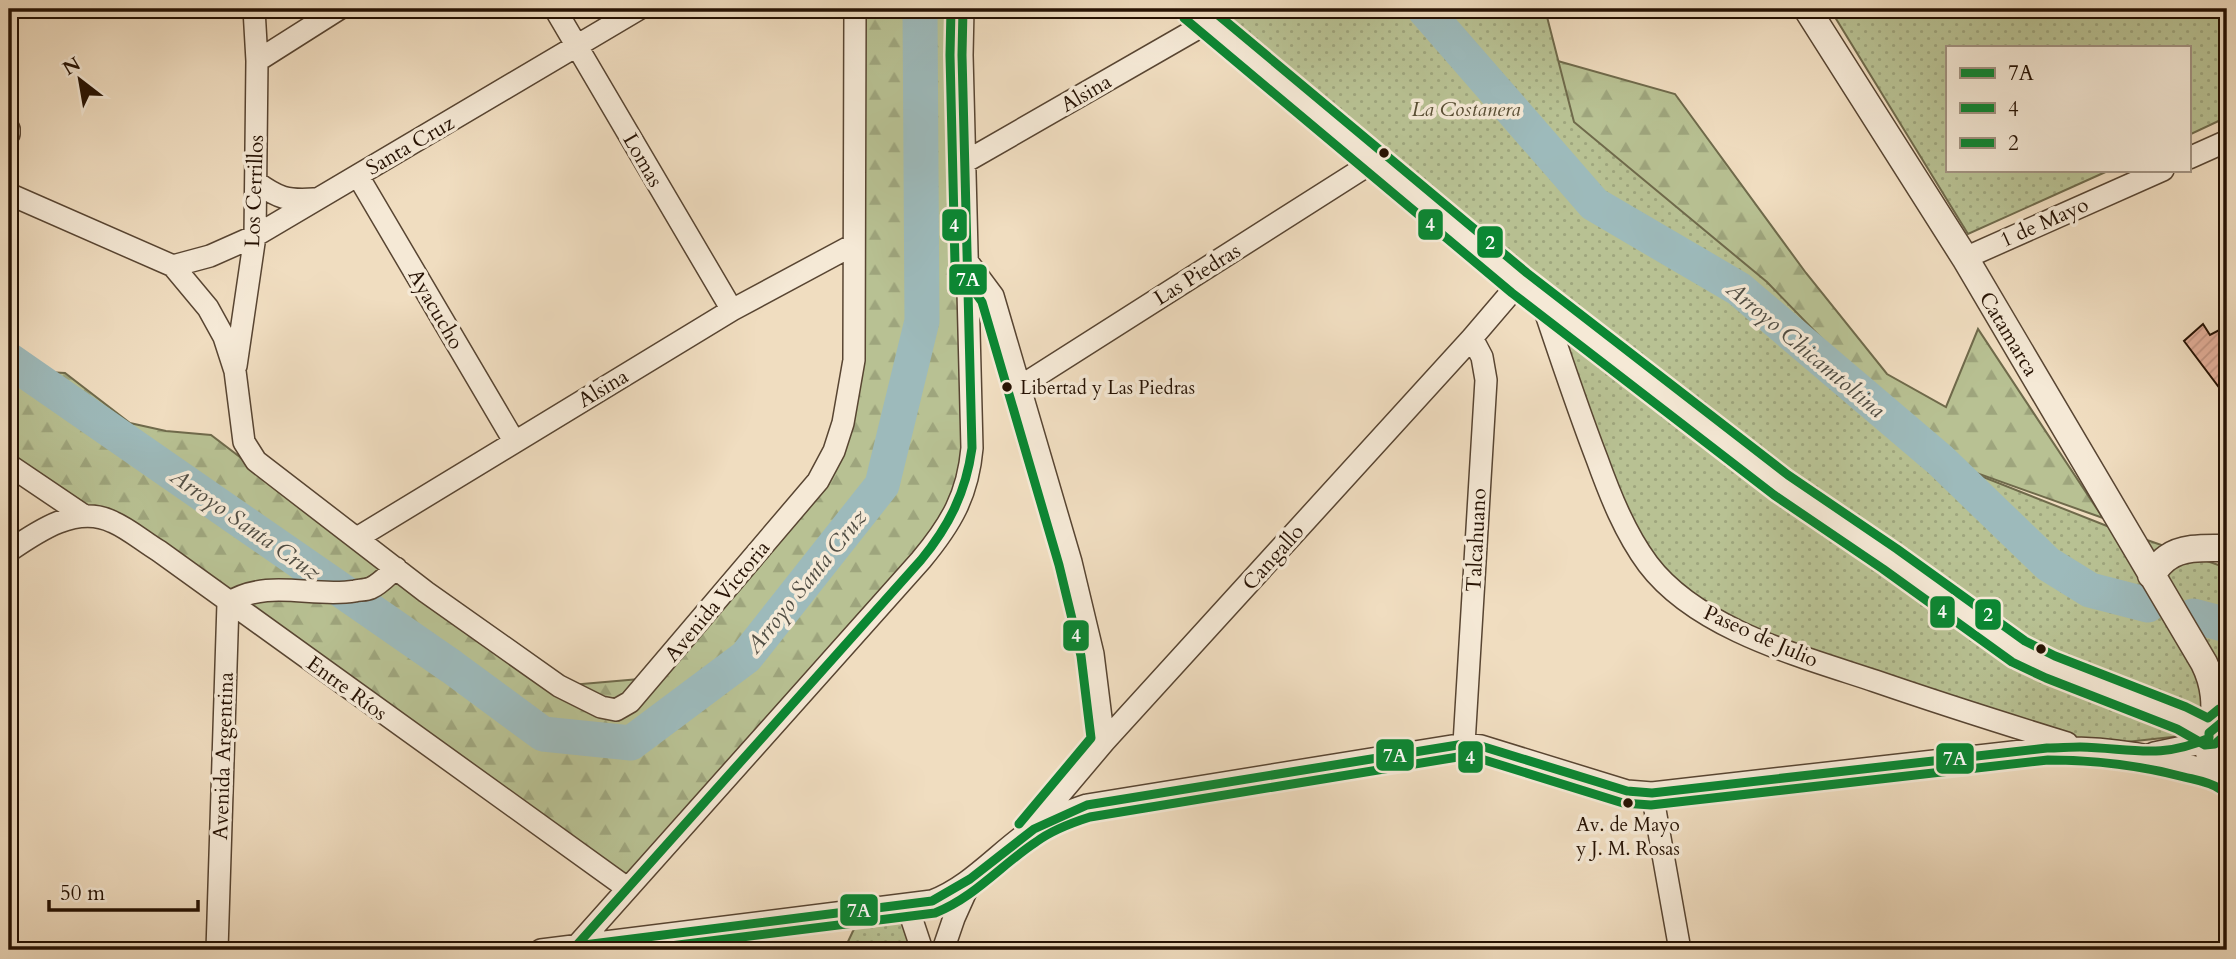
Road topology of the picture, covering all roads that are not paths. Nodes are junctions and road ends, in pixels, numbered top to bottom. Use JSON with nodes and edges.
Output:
{"nodes":[{"id":1,"x":254,"y":9,"type":"edge"},
{"id":2,"x":339,"y":9,"type":"edge"},
{"id":3,"x":555,"y":9,"type":"edge"},
{"id":4,"x":639,"y":9,"type":"edge"},
{"id":5,"x":855,"y":9,"type":"edge"},
{"id":6,"x":963,"y":9,"type":"edge"},
{"id":7,"x":1807,"y":9,"type":"edge"},
{"id":8,"x":1200,"y":16,"type":"edge"},
{"id":9,"x":577,"y":47,"type":"junction"},
{"id":10,"x":257,"y":61,"type":"junction"},
{"id":11,"x":2227,"y":141,"type":"edge"},
{"id":12,"x":2190,"y":158,"type":"edge"},
{"id":13,"x":965,"y":162,"type":"junction"},
{"id":14,"x":1373,"y":162,"type":"junction"},
{"id":15,"x":2158,"y":172,"type":"edge"},
{"id":16,"x":358,"y":176,"type":"junction"},
{"id":17,"x":256,"y":182,"type":"junction"},
{"id":18,"x":9,"y":194,"type":"edge"},
{"id":19,"x":320,"y":198,"type":"junction"},
{"id":20,"x":255,"y":236,"type":"junction"},
{"id":21,"x":853,"y":245,"type":"junction"},
{"id":22,"x":1965,"y":258,"type":"junction"},
{"id":23,"x":967,"y":261,"type":"junction"},
{"id":24,"x":173,"y":266,"type":"junction"},
{"id":25,"x":1519,"y":283,"type":"junction"},
{"id":26,"x":1541,"y":299,"type":"junction"},
{"id":27,"x":732,"y":310,"type":"junction"},
{"id":28,"x":1472,"y":338,"type":"junction"},
{"id":29,"x":235,"y":371,"type":"junction"},
{"id":30,"x":1020,"y":386,"type":"junction"},
{"id":31,"x":514,"y":442,"type":"junction"},
{"id":32,"x":9,"y":465,"type":"edge"},
{"id":33,"x":83,"y":515,"type":"junction"},
{"id":34,"x":357,"y":538,"type":"junction"},
{"id":35,"x":2227,"y":548,"type":"edge"},
{"id":36,"x":9,"y":551,"type":"edge"},
{"id":37,"x":396,"y":568,"type":"junction"},
{"id":38,"x":2151,"y":575,"type":"junction"},
{"id":39,"x":228,"y":603,"type":"junction"},
{"id":40,"x":2204,"y":663,"type":"junction"},
{"id":41,"x":2227,"y":690,"type":"edge"},
{"id":42,"x":2215,"y":729,"type":"edge"},
{"id":43,"x":1104,"y":742,"type":"junction"},
{"id":44,"x":1464,"y":744,"type":"junction"},
{"id":45,"x":2080,"y":747,"type":"junction"},
{"id":46,"x":2149,"y":754,"type":"junction"},
{"id":47,"x":2224,"y":777,"type":"edge"},
{"id":48,"x":1652,"y":793,"type":"junction"},
{"id":49,"x":1028,"y":832,"type":"junction"},
{"id":50,"x":972,"y":878,"type":"junction"},
{"id":51,"x":627,"y":888,"type":"junction"},
{"id":52,"x":907,"y":905,"type":"junction"},
{"id":53,"x":574,"y":948,"type":"edge"},
{"id":54,"x":216,"y":950,"type":"edge"},
{"id":55,"x":541,"y":950,"type":"edge"},
{"id":56,"x":922,"y":950,"type":"edge"},
{"id":57,"x":943,"y":950,"type":"edge"},
{"id":58,"x":1680,"y":950,"type":"edge"}],
"edges":[{"from":1,"to":10,"type":"street","name":"Los Cerrillos"},
{"from":2,"to":10,"type":"street"},
{"from":3,"to":9,"type":"street","name":"Lomas"},
{"from":4,"to":9,"type":"street","name":"Santa Cruz"},
{"from":5,"to":21,"type":"street","name":"Avenida Victoria"},
{"from":6,"to":13,"type":"street"},
{"from":7,"to":22,"type":"street","name":"Catamarca"},
{"from":8,"to":13,"type":"street","name":"Alsina"},
{"from":8,"to":14,"type":"street"},
{"from":9,"to":16,"type":"street","name":"Santa Cruz"},
{"from":9,"to":27,"type":"street","name":"Lomas"},
{"from":10,"to":17,"type":"street","name":"Los Cerrillos"},
{"from":11,"to":12,"type":"street"},
{"from":13,"to":23,"type":"street"},
{"from":14,"to":25,"type":"street"},
{"from":14,"to":30,"type":"street","name":"Las Piedras"},
{"from":15,"to":22,"type":"street","name":"1 de Mayo"},
{"from":16,"to":19,"type":"street","name":"Santa Cruz"},
{"from":16,"to":31,"type":"street","name":"Ayacucho"},
{"from":17,"to":19,"type":"street"},
{"from":17,"to":20,"type":"street","name":"Los Cerrillos"},
{"from":18,"to":24,"type":"street"},
{"from":19,"to":20,"type":"street","name":"Santa Cruz"},
{"from":20,"to":24,"type":"street","name":"Santa Cruz"},
{"from":20,"to":29,"type":"street","name":"Los Cerrillos"},
{"from":21,"to":27,"type":"street","name":"Alsina"},
{"from":21,"to":37,"type":"street","name":"Avenida Victoria"},
{"from":22,"to":38,"type":"street","name":"Catamarca"},
{"from":23,"to":30,"type":"street"},
{"from":23,"to":51,"type":"street"},
{"from":24,"to":29,"type":"street"},
{"from":25,"to":26,"type":"street"},
{"from":25,"to":28,"type":"street","name":"Cangallo"},
{"from":26,"to":42,"type":"street"},
{"from":26,"to":45,"type":"street","name":"Paseo de Julio"},
{"from":27,"to":31,"type":"street","name":"Alsina"},
{"from":28,"to":43,"type":"street","name":"Cangallo"},
{"from":28,"to":44,"type":"street","name":"Talcahuano"},
{"from":29,"to":34,"type":"street","name":"Avenida Victoria"},
{"from":30,"to":43,"type":"street"},
{"from":31,"to":34,"type":"street","name":"Alsina"},
{"from":32,"to":33,"type":"street"},
{"from":33,"to":36,"type":"street"},
{"from":33,"to":39,"type":"street","name":"Entre Ríos"},
{"from":34,"to":37,"type":"street","name":"Avenida Victoria"},
{"from":35,"to":38,"type":"street"},
{"from":37,"to":39,"type":"street"},
{"from":38,"to":40,"type":"street","name":"Catamarca"},
{"from":39,"to":51,"type":"street","name":"Entre Ríos"},
{"from":39,"to":54,"type":"street","name":"Avenida Argentina"},
{"from":40,"to":41,"type":"street","name":"Catamarca"},
{"from":40,"to":42,"type":"street","name":"Catamarca"},
{"from":42,"to":46,"type":"street"},
{"from":42,"to":47,"type":"street","name":"Catamarca"},
{"from":43,"to":49,"type":"street","name":"Cangallo"},
{"from":44,"to":48,"type":"street"},
{"from":44,"to":49,"type":"street"},
{"from":45,"to":46,"type":"street"},
{"from":45,"to":48,"type":"street"},
{"from":46,"to":47,"type":"street"},
{"from":48,"to":58,"type":"street"},
{"from":49,"to":50,"type":"street"},
{"from":50,"to":52,"type":"street"},
{"from":50,"to":57,"type":"street"},
{"from":51,"to":53,"type":"street"},
{"from":52,"to":53,"type":"street"},
{"from":52,"to":56,"type":"street"},
{"from":53,"to":55,"type":"street"}]}
